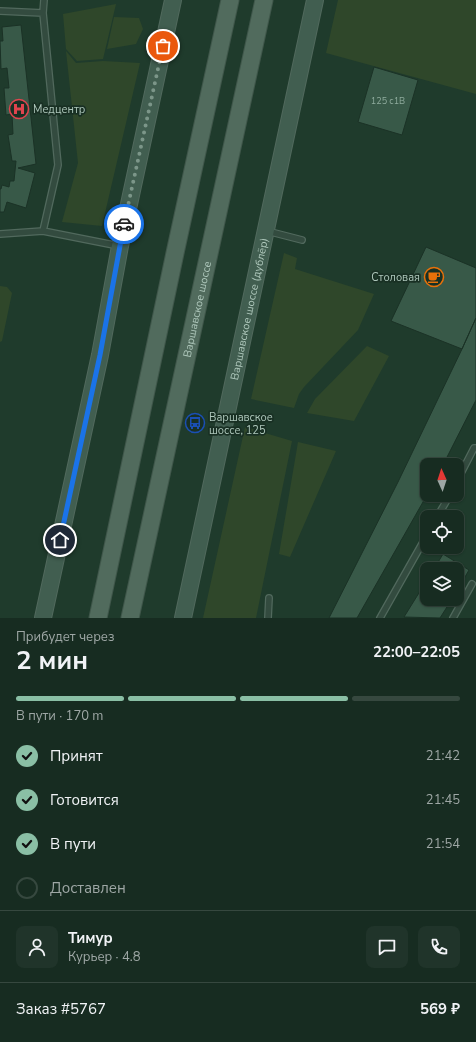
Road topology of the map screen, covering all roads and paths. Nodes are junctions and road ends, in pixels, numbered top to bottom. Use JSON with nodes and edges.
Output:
{"nodes":[{"id":1,"x":44,"y":0,"type":"edge"},
{"id":2,"x":173,"y":0,"type":"edge"},
{"id":3,"x":230,"y":0,"type":"edge"},
{"id":4,"x":264,"y":0,"type":"edge"},
{"id":5,"x":315,"y":0,"type":"edge"},
{"id":6,"x":0,"y":11,"type":"edge"},
{"id":7,"x":44,"y":12,"type":"junction"},
{"id":8,"x":43,"y":231,"type":"junction"},
{"id":9,"x":267,"y":231,"type":"junction"},
{"id":10,"x":0,"y":234,"type":"edge"},
{"id":11,"x":302,"y":240,"type":"dead end"},
{"id":12,"x":120,"y":246,"type":"junction"},
{"id":13,"x":476,"y":447,"type":"edge"},
{"id":14,"x":464,"y":468,"type":"edge"},
{"id":15,"x":420,"y":547,"type":"edge"},
{"id":16,"x":472,"y":584,"type":"dead end"},
{"id":17,"x":268,"y":598,"type":"dead end"},
{"id":18,"x":43,"y":618,"type":"edge"},
{"id":19,"x":98,"y":618,"type":"edge"},
{"id":20,"x":130,"y":618,"type":"edge"},
{"id":21,"x":183,"y":618,"type":"edge"},
{"id":22,"x":268,"y":618,"type":"edge"},
{"id":23,"x":380,"y":618,"type":"edge"},
{"id":24,"x":453,"y":618,"type":"edge"}],
"edges":[{"from":1,"to":7,"type":"lane"},
{"from":2,"to":12,"type":"main road"},
{"from":3,"to":19,"type":"main road"},
{"from":4,"to":20,"type":"main road","name":"Варшавское шоссе"},
{"from":5,"to":9,"type":"main road","name":"Варшавское шоссе (дублёр)"},
{"from":6,"to":7,"type":"lane"},
{"from":7,"to":8,"type":"lane"},
{"from":8,"to":10,"type":"lane"},
{"from":8,"to":12,"type":"lane"},
{"from":9,"to":11,"type":"lane"},
{"from":9,"to":21,"type":"main road","name":"Варшавское шоссе (дублёр)"},
{"from":12,"to":18,"type":"main road"},
{"from":13,"to":14,"type":"lane"},
{"from":15,"to":23,"type":"lane"},
{"from":16,"to":24,"type":"lane"},
{"from":17,"to":22,"type":"lane"}]}
